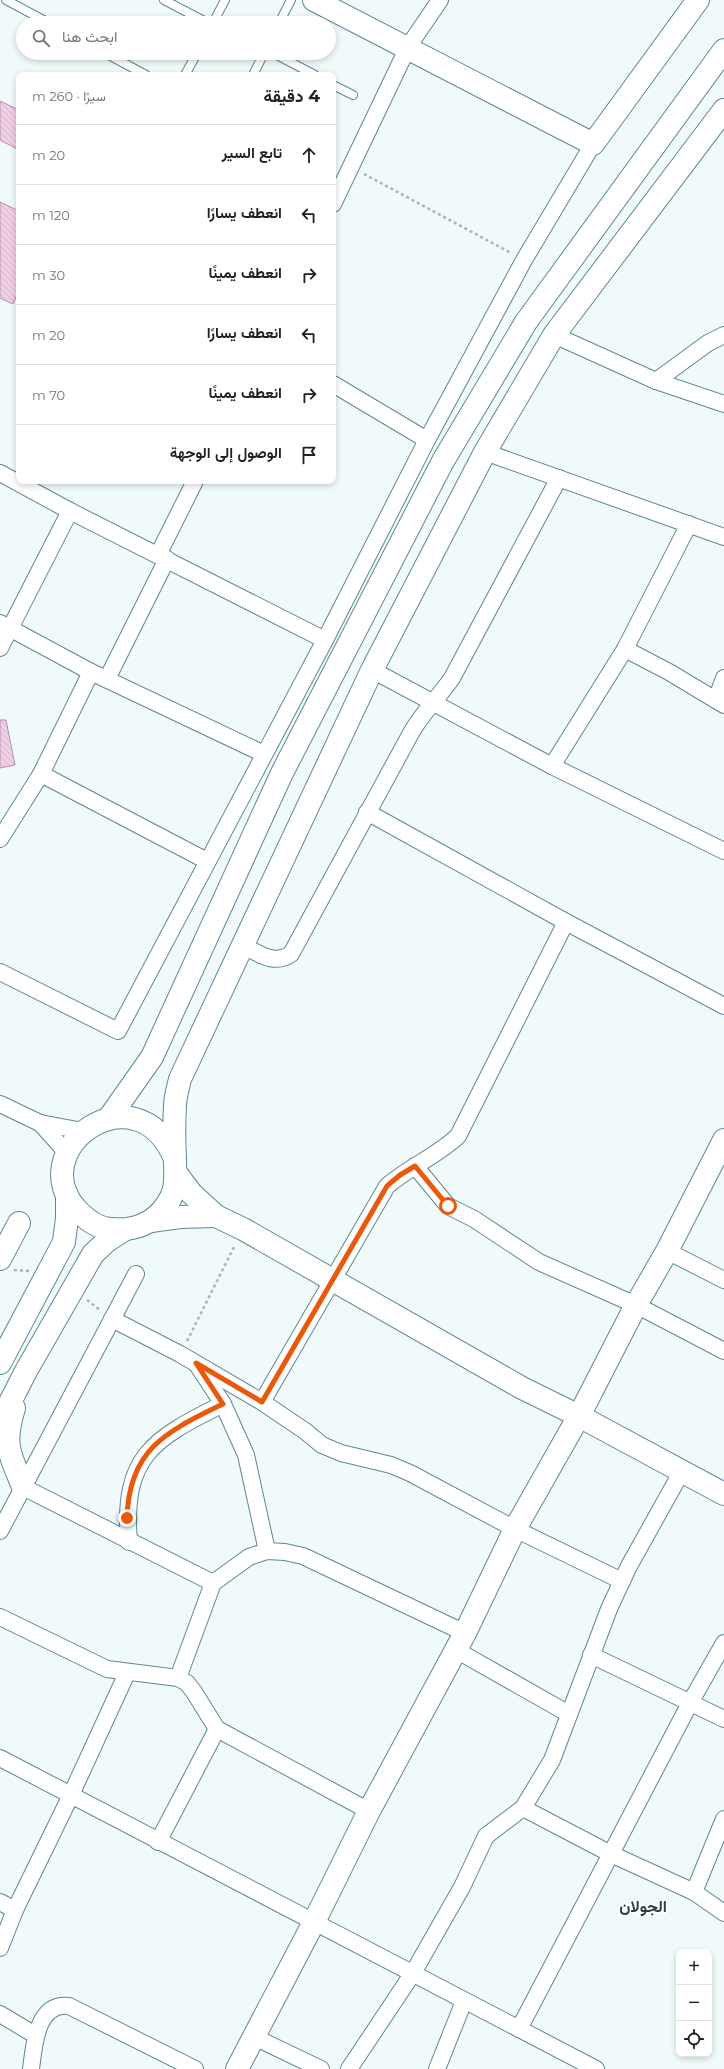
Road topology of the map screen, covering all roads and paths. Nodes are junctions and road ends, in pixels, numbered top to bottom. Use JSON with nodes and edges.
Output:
{"nodes":[{"id":1,"x":6,"y":0,"type":"edge"},
{"id":2,"x":164,"y":0,"type":"edge"},
{"id":3,"x":225,"y":0,"type":"edge"},
{"id":4,"x":291,"y":0,"type":"edge"},
{"id":5,"x":314,"y":0,"type":"edge"},
{"id":6,"x":440,"y":0,"type":"edge"},
{"id":7,"x":698,"y":0,"type":"edge"},
{"id":8,"x":36,"y":16,"type":"edge"},
{"id":9,"x":195,"y":16,"type":"edge"},
{"id":10,"x":217,"y":16,"type":"edge"},
{"id":11,"x":283,"y":16,"type":"edge"},
{"id":12,"x":408,"y":47,"type":"junction"},
{"id":13,"x":724,"y":50,"type":"edge"},
{"id":14,"x":118,"y":60,"type":"edge"},
{"id":15,"x":193,"y":60,"type":"edge"},
{"id":16,"x":260,"y":60,"type":"edge"},
{"id":17,"x":286,"y":60,"type":"edge"},
{"id":18,"x":140,"y":72,"type":"edge"},
{"id":19,"x":187,"y":72,"type":"edge"},
{"id":20,"x":254,"y":72,"type":"edge"},
{"id":21,"x":309,"y":72,"type":"edge"},
{"id":22,"x":336,"y":86,"type":"edge"},
{"id":23,"x":353,"y":95,"type":"dead end"},
{"id":24,"x":724,"y":110,"type":"edge"},
{"id":25,"x":593,"y":144,"type":"junction"},
{"id":26,"x":351,"y":167,"type":"junction"},
{"id":27,"x":336,"y":198,"type":"edge"},
{"id":28,"x":524,"y":260,"type":"junction"},
{"id":29,"x":554,"y":335,"type":"junction"},
{"id":30,"x":724,"y":335,"type":"edge"},
{"id":31,"x":656,"y":381,"type":"junction"},
{"id":32,"x":336,"y":386,"type":"edge"},
{"id":33,"x":724,"y":404,"type":"edge"},
{"id":34,"x":427,"y":440,"type":"junction"},
{"id":35,"x":485,"y":452,"type":"junction"},
{"id":36,"x":0,"y":473,"type":"edge"},
{"id":37,"x":559,"y":478,"type":"junction"},
{"id":38,"x":16,"y":482,"type":"edge"},
{"id":39,"x":20,"y":484,"type":"edge"},
{"id":40,"x":194,"y":484,"type":"edge"},
{"id":41,"x":70,"y":511,"type":"junction"},
{"id":42,"x":689,"y":524,"type":"junction"},
{"id":43,"x":724,"y":537,"type":"edge"},
{"id":44,"x":162,"y":557,"type":"junction"},
{"id":45,"x":4,"y":626,"type":"edge"},
{"id":46,"x":324,"y":640,"type":"junction"},
{"id":47,"x":0,"y":648,"type":"edge"},
{"id":48,"x":626,"y":648,"type":"junction"},
{"id":49,"x":372,"y":670,"type":"junction"},
{"id":50,"x":91,"y":672,"type":"junction"},
{"id":51,"x":724,"y":678,"type":"edge"},
{"id":52,"x":107,"y":679,"type":"junction"},
{"id":53,"x":433,"y":702,"type":"junction"},
{"id":54,"x":720,"y":702,"type":"edge"},
{"id":55,"x":264,"y":754,"type":"junction"},
{"id":56,"x":552,"y":766,"type":"junction"},
{"id":57,"x":41,"y":774,"type":"junction"},
{"id":58,"x":368,"y":812,"type":"junction"},
{"id":59,"x":0,"y":839,"type":"edge"},
{"id":60,"x":724,"y":851,"type":"edge"},
{"id":61,"x":207,"y":861,"type":"junction"},
{"id":62,"x":566,"y":922,"type":"junction"},
{"id":63,"x":242,"y":945,"type":"junction"},
{"id":64,"x":0,"y":972,"type":"edge"},
{"id":65,"x":724,"y":1006,"type":"edge"},
{"id":66,"x":0,"y":1104,"type":"edge"},
{"id":67,"x":109,"y":1118,"type":"junction"},
{"id":68,"x":40,"y":1123,"type":"junction"},
{"id":69,"x":83,"y":1131,"type":"junction"},
{"id":70,"x":722,"y":1147,"type":"edge"},
{"id":71,"x":67,"y":1153,"type":"junction"},
{"id":72,"x":176,"y":1166,"type":"junction"},
{"id":73,"x":415,"y":1166,"type":"junction"},
{"id":74,"x":67,"y":1195,"type":"junction"},
{"id":75,"x":216,"y":1216,"type":"junction"},
{"id":76,"x":151,"y":1221,"type":"junction"},
{"id":77,"x":19,"y":1223,"type":"dead end"},
{"id":78,"x":243,"y":1229,"type":"junction"},
{"id":79,"x":124,"y":1230,"type":"junction"},
{"id":80,"x":667,"y":1251,"type":"junction"},
{"id":81,"x":4,"y":1264,"type":"edge"},
{"id":82,"x":47,"y":1273,"type":"junction"},
{"id":83,"x":136,"y":1274,"type":"dead end"},
{"id":84,"x":334,"y":1280,"type":"junction"},
{"id":85,"x":724,"y":1280,"type":"edge"},
{"id":86,"x":73,"y":1290,"type":"junction"},
{"id":87,"x":636,"y":1305,"type":"junction"},
{"id":88,"x":112,"y":1319,"type":"junction"},
{"id":89,"x":724,"y":1351,"type":"edge"},
{"id":90,"x":180,"y":1354,"type":"junction"},
{"id":91,"x":0,"y":1363,"type":"edge"},
{"id":92,"x":196,"y":1363,"type":"junction"},
{"id":93,"x":26,"y":1371,"type":"junction"},
{"id":94,"x":262,"y":1402,"type":"junction"},
{"id":95,"x":223,"y":1404,"type":"junction"},
{"id":96,"x":579,"y":1416,"type":"junction"},
{"id":97,"x":0,"y":1422,"type":"edge"},
{"id":98,"x":682,"y":1471,"type":"junction"},
{"id":99,"x":23,"y":1487,"type":"junction"},
{"id":100,"x":724,"y":1494,"type":"edge"},
{"id":101,"x":515,"y":1529,"type":"junction"},
{"id":102,"x":0,"y":1531,"type":"edge"},
{"id":103,"x":129,"y":1542,"type":"junction"},
{"id":104,"x":267,"y":1551,"type":"junction"},
{"id":105,"x":622,"y":1580,"type":"junction"},
{"id":106,"x":212,"y":1583,"type":"junction"},
{"id":107,"x":0,"y":1617,"type":"edge"},
{"id":108,"x":460,"y":1641,"type":"junction"},
{"id":109,"x":724,"y":1643,"type":"edge"},
{"id":110,"x":591,"y":1655,"type":"junction"},
{"id":111,"x":127,"y":1673,"type":"junction"},
{"id":112,"x":178,"y":1678,"type":"junction"},
{"id":113,"x":690,"y":1703,"type":"junction"},
{"id":114,"x":569,"y":1714,"type":"junction"},
{"id":115,"x":724,"y":1719,"type":"edge"},
{"id":116,"x":217,"y":1729,"type":"junction"},
{"id":117,"x":0,"y":1758,"type":"edge"},
{"id":118,"x":71,"y":1795,"type":"junction"},
{"id":119,"x":523,"y":1808,"type":"junction"},
{"id":120,"x":369,"y":1812,"type":"junction"},
{"id":121,"x":724,"y":1819,"type":"edge"},
{"id":122,"x":158,"y":1842,"type":"junction"},
{"id":123,"x":611,"y":1854,"type":"junction"},
{"id":124,"x":694,"y":1892,"type":"junction"},
{"id":125,"x":0,"y":1902,"type":"edge"},
{"id":126,"x":15,"y":1910,"type":"junction"},
{"id":127,"x":724,"y":1913,"type":"edge"},
{"id":128,"x":314,"y":1922,"type":"junction"},
{"id":129,"x":0,"y":1948,"type":"edge"},
{"id":130,"x":413,"y":1973,"type":"junction"},
{"id":131,"x":464,"y":2001,"type":"junction"},
{"id":132,"x":0,"y":2014,"type":"edge"},
{"id":133,"x":519,"y":2029,"type":"junction"},
{"id":134,"x":35,"y":2035,"type":"junction"},
{"id":135,"x":254,"y":2037,"type":"junction"},
{"id":136,"x":572,"y":2063,"type":"edge"},
{"id":137,"x":31,"y":2069,"type":"edge"},
{"id":138,"x":195,"y":2069,"type":"edge"},
{"id":139,"x":237,"y":2069,"type":"edge"},
{"id":140,"x":321,"y":2069,"type":"edge"},
{"id":141,"x":349,"y":2069,"type":"edge"},
{"id":142,"x":437,"y":2069,"type":"edge"},
{"id":143,"x":596,"y":2069,"type":"edge"}],
"edges":[{"from":1,"to":8,"type":"lane"},
{"from":2,"to":9,"type":"lane"},
{"from":3,"to":10,"type":"lane"},
{"from":4,"to":11,"type":"lane"},
{"from":5,"to":12,"type":"main road"},
{"from":6,"to":12,"type":"street"},
{"from":7,"to":25,"type":"main road"},
{"from":12,"to":25,"type":"main road"},
{"from":12,"to":26,"type":"street"},
{"from":13,"to":67,"type":"main road"},
{"from":14,"to":18,"type":"lane"},
{"from":15,"to":19,"type":"lane"},
{"from":16,"to":20,"type":"lane"},
{"from":17,"to":21,"type":"lane"},
{"from":22,"to":23,"type":"lane"},
{"from":24,"to":29,"type":"main road"},
{"from":25,"to":28,"type":"street"},
{"from":26,"to":27,"type":"street"},
{"from":26,"to":28,"type":"path"},
{"from":28,"to":34,"type":"street"},
{"from":29,"to":31,"type":"street"},
{"from":29,"to":35,"type":"main road"},
{"from":30,"to":31,"type":"street"},
{"from":31,"to":33,"type":"street"},
{"from":32,"to":34,"type":"street"},
{"from":34,"to":46,"type":"street"},
{"from":35,"to":37,"type":"street"},
{"from":35,"to":49,"type":"main road"},
{"from":36,"to":38,"type":"street"},
{"from":37,"to":42,"type":"street"},
{"from":37,"to":53,"type":"street"},
{"from":39,"to":41,"type":"street"},
{"from":40,"to":44,"type":"street"},
{"from":41,"to":44,"type":"street"},
{"from":41,"to":45,"type":"street"},
{"from":42,"to":43,"type":"street"},
{"from":42,"to":48,"type":"street"},
{"from":44,"to":46,"type":"street"},
{"from":44,"to":52,"type":"street"},
{"from":45,"to":47,"type":"street"},
{"from":45,"to":50,"type":"street"},
{"from":46,"to":55,"type":"street"},
{"from":48,"to":54,"type":"street"},
{"from":48,"to":56,"type":"street"},
{"from":49,"to":53,"type":"street"},
{"from":49,"to":63,"type":"main road"},
{"from":50,"to":52,"type":"street"},
{"from":50,"to":57,"type":"street"},
{"from":51,"to":54,"type":"street"},
{"from":52,"to":55,"type":"street"},
{"from":53,"to":56,"type":"street"},
{"from":53,"to":58,"type":"street"},
{"from":55,"to":61,"type":"street"},
{"from":56,"to":60,"type":"street"},
{"from":57,"to":59,"type":"street"},
{"from":57,"to":61,"type":"street"},
{"from":58,"to":62,"type":"street"},
{"from":58,"to":63,"type":"street"},
{"from":61,"to":64,"type":"street"},
{"from":62,"to":65,"type":"street"},
{"from":62,"to":73,"type":"street"},
{"from":63,"to":72,"type":"main road"},
{"from":66,"to":68,"type":"street"},
{"from":67,"to":69,"type":"main road"},
{"from":67,"to":72,"type":"main road"},
{"from":68,"to":69,"type":"street"},
{"from":68,"to":71,"type":"street"},
{"from":69,"to":71,"type":"main road"},
{"from":70,"to":80,"type":"main road"},
{"from":71,"to":74,"type":"main road"},
{"from":72,"to":75,"type":"main road"},
{"from":72,"to":76,"type":"main road"},
{"from":73,"to":84,"type":"street"},
{"from":73,"to":87,"type":"street"},
{"from":74,"to":79,"type":"main road"},
{"from":74,"to":82,"type":"main road"},
{"from":75,"to":76,"type":"main road"},
{"from":75,"to":78,"type":"main road"},
{"from":76,"to":79,"type":"main road"},
{"from":77,"to":81,"type":"main road"},
{"from":78,"to":84,"type":"main road"},
{"from":78,"to":90,"type":"path"},
{"from":79,"to":86,"type":"main road"},
{"from":80,"to":85,"type":"street"},
{"from":80,"to":87,"type":"main road"},
{"from":81,"to":82,"type":"path"},
{"from":82,"to":91,"type":"main road"},
{"from":83,"to":88,"type":"street"},
{"from":84,"to":94,"type":"street"},
{"from":84,"to":96,"type":"main road"},
{"from":86,"to":88,"type":"path"},
{"from":86,"to":93,"type":"main road"},
{"from":87,"to":89,"type":"street"},
{"from":87,"to":96,"type":"main road"},
{"from":88,"to":90,"type":"street"},
{"from":88,"to":99,"type":"street"},
{"from":90,"to":92,"type":"street"},
{"from":92,"to":94,"type":"street"},
{"from":92,"to":95,"type":"street"},
{"from":93,"to":97,"type":"main road"},
{"from":93,"to":99,"type":"main road"},
{"from":94,"to":101,"type":"street"},
{"from":95,"to":103,"type":"street"},
{"from":95,"to":104,"type":"street"},
{"from":96,"to":98,"type":"main road"},
{"from":96,"to":101,"type":"main road"},
{"from":98,"to":100,"type":"main road"},
{"from":98,"to":105,"type":"street"},
{"from":99,"to":102,"type":"street"},
{"from":99,"to":103,"type":"street"},
{"from":101,"to":105,"type":"street"},
{"from":101,"to":108,"type":"main road"},
{"from":103,"to":106,"type":"street"},
{"from":104,"to":106,"type":"street"},
{"from":104,"to":108,"type":"street"},
{"from":105,"to":110,"type":"street"},
{"from":106,"to":112,"type":"street"},
{"from":107,"to":111,"type":"street"},
{"from":108,"to":114,"type":"street"},
{"from":108,"to":120,"type":"main road"},
{"from":109,"to":113,"type":"street"},
{"from":110,"to":113,"type":"street"},
{"from":110,"to":114,"type":"street"},
{"from":111,"to":112,"type":"street"},
{"from":111,"to":118,"type":"street"},
{"from":112,"to":116,"type":"street"},
{"from":113,"to":115,"type":"street"},
{"from":113,"to":123,"type":"street"},
{"from":114,"to":119,"type":"street"},
{"from":116,"to":120,"type":"street"},
{"from":116,"to":122,"type":"street"},
{"from":117,"to":118,"type":"street"},
{"from":118,"to":122,"type":"street"},
{"from":118,"to":126,"type":"street"},
{"from":119,"to":123,"type":"street"},
{"from":119,"to":130,"type":"street"},
{"from":120,"to":128,"type":"main road"},
{"from":121,"to":124,"type":"street"},
{"from":122,"to":128,"type":"street"},
{"from":123,"to":124,"type":"street"},
{"from":123,"to":133,"type":"street"},
{"from":124,"to":127,"type":"street"},
{"from":125,"to":126,"type":"street"},
{"from":126,"to":129,"type":"street"},
{"from":128,"to":130,"type":"street"},
{"from":128,"to":135,"type":"main road"},
{"from":130,"to":131,"type":"street"},
{"from":130,"to":141,"type":"street"},
{"from":131,"to":133,"type":"street"},
{"from":131,"to":142,"type":"street"},
{"from":132,"to":134,"type":"street"},
{"from":133,"to":136,"type":"street"},
{"from":134,"to":137,"type":"street"},
{"from":134,"to":138,"type":"street"},
{"from":135,"to":139,"type":"main road"},
{"from":135,"to":140,"type":"street"},
{"from":136,"to":143,"type":"street"}]}
